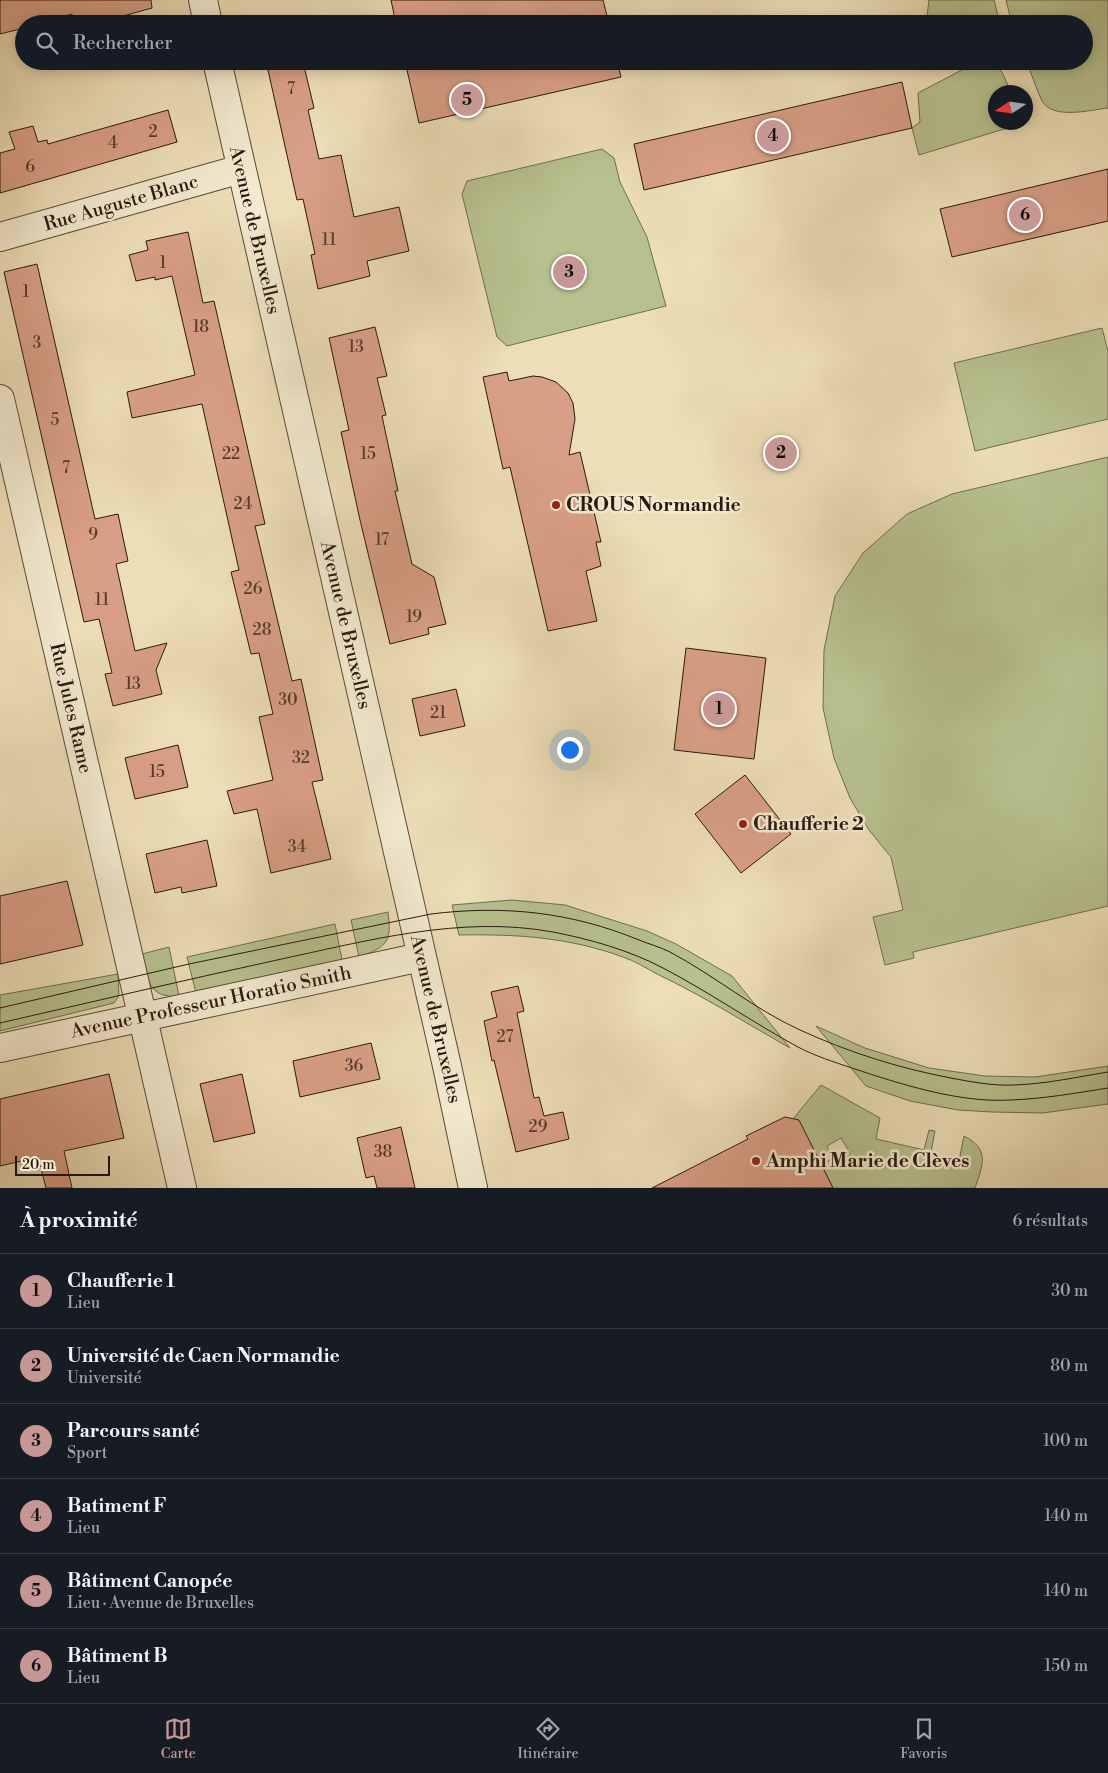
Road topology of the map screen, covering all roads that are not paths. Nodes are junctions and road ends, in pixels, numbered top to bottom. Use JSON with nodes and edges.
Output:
{"nodes":[{"id":1,"x":203,"y":0,"type":"edge"},
{"id":2,"x":206,"y":15,"type":"edge"},
{"id":3,"x":219,"y":70,"type":"edge"},
{"id":4,"x":242,"y":169,"type":"junction"},
{"id":5,"x":0,"y":237,"type":"edge"},
{"id":6,"x":0,"y":399,"type":"edge"},
{"id":7,"x":421,"y":957,"type":"junction"},
{"id":8,"x":142,"y":1017,"type":"junction"},
{"id":9,"x":0,"y":1048,"type":"edge"},
{"id":10,"x":182,"y":1188,"type":"edge"},
{"id":11,"x":473,"y":1188,"type":"edge"}],
"edges":[{"from":1,"to":2,"type":"street"},
{"from":3,"to":4,"type":"street","name":"Avenue de Bruxelles"},
{"from":4,"to":5,"type":"street","name":"Rue Auguste Blanc"},
{"from":4,"to":7,"type":"street","name":"Avenue de Bruxelles"},
{"from":6,"to":8,"type":"street","name":"Rue Jules Rame"},
{"from":7,"to":8,"type":"street","name":"Avenue Professeur Horatio Smith"},
{"from":7,"to":11,"type":"street","name":"Avenue de Bruxelles"},
{"from":8,"to":9,"type":"street","name":"Avenue Professeur Horatio Smith"},
{"from":8,"to":10,"type":"street","name":"Rue Jules Rame"}]}
